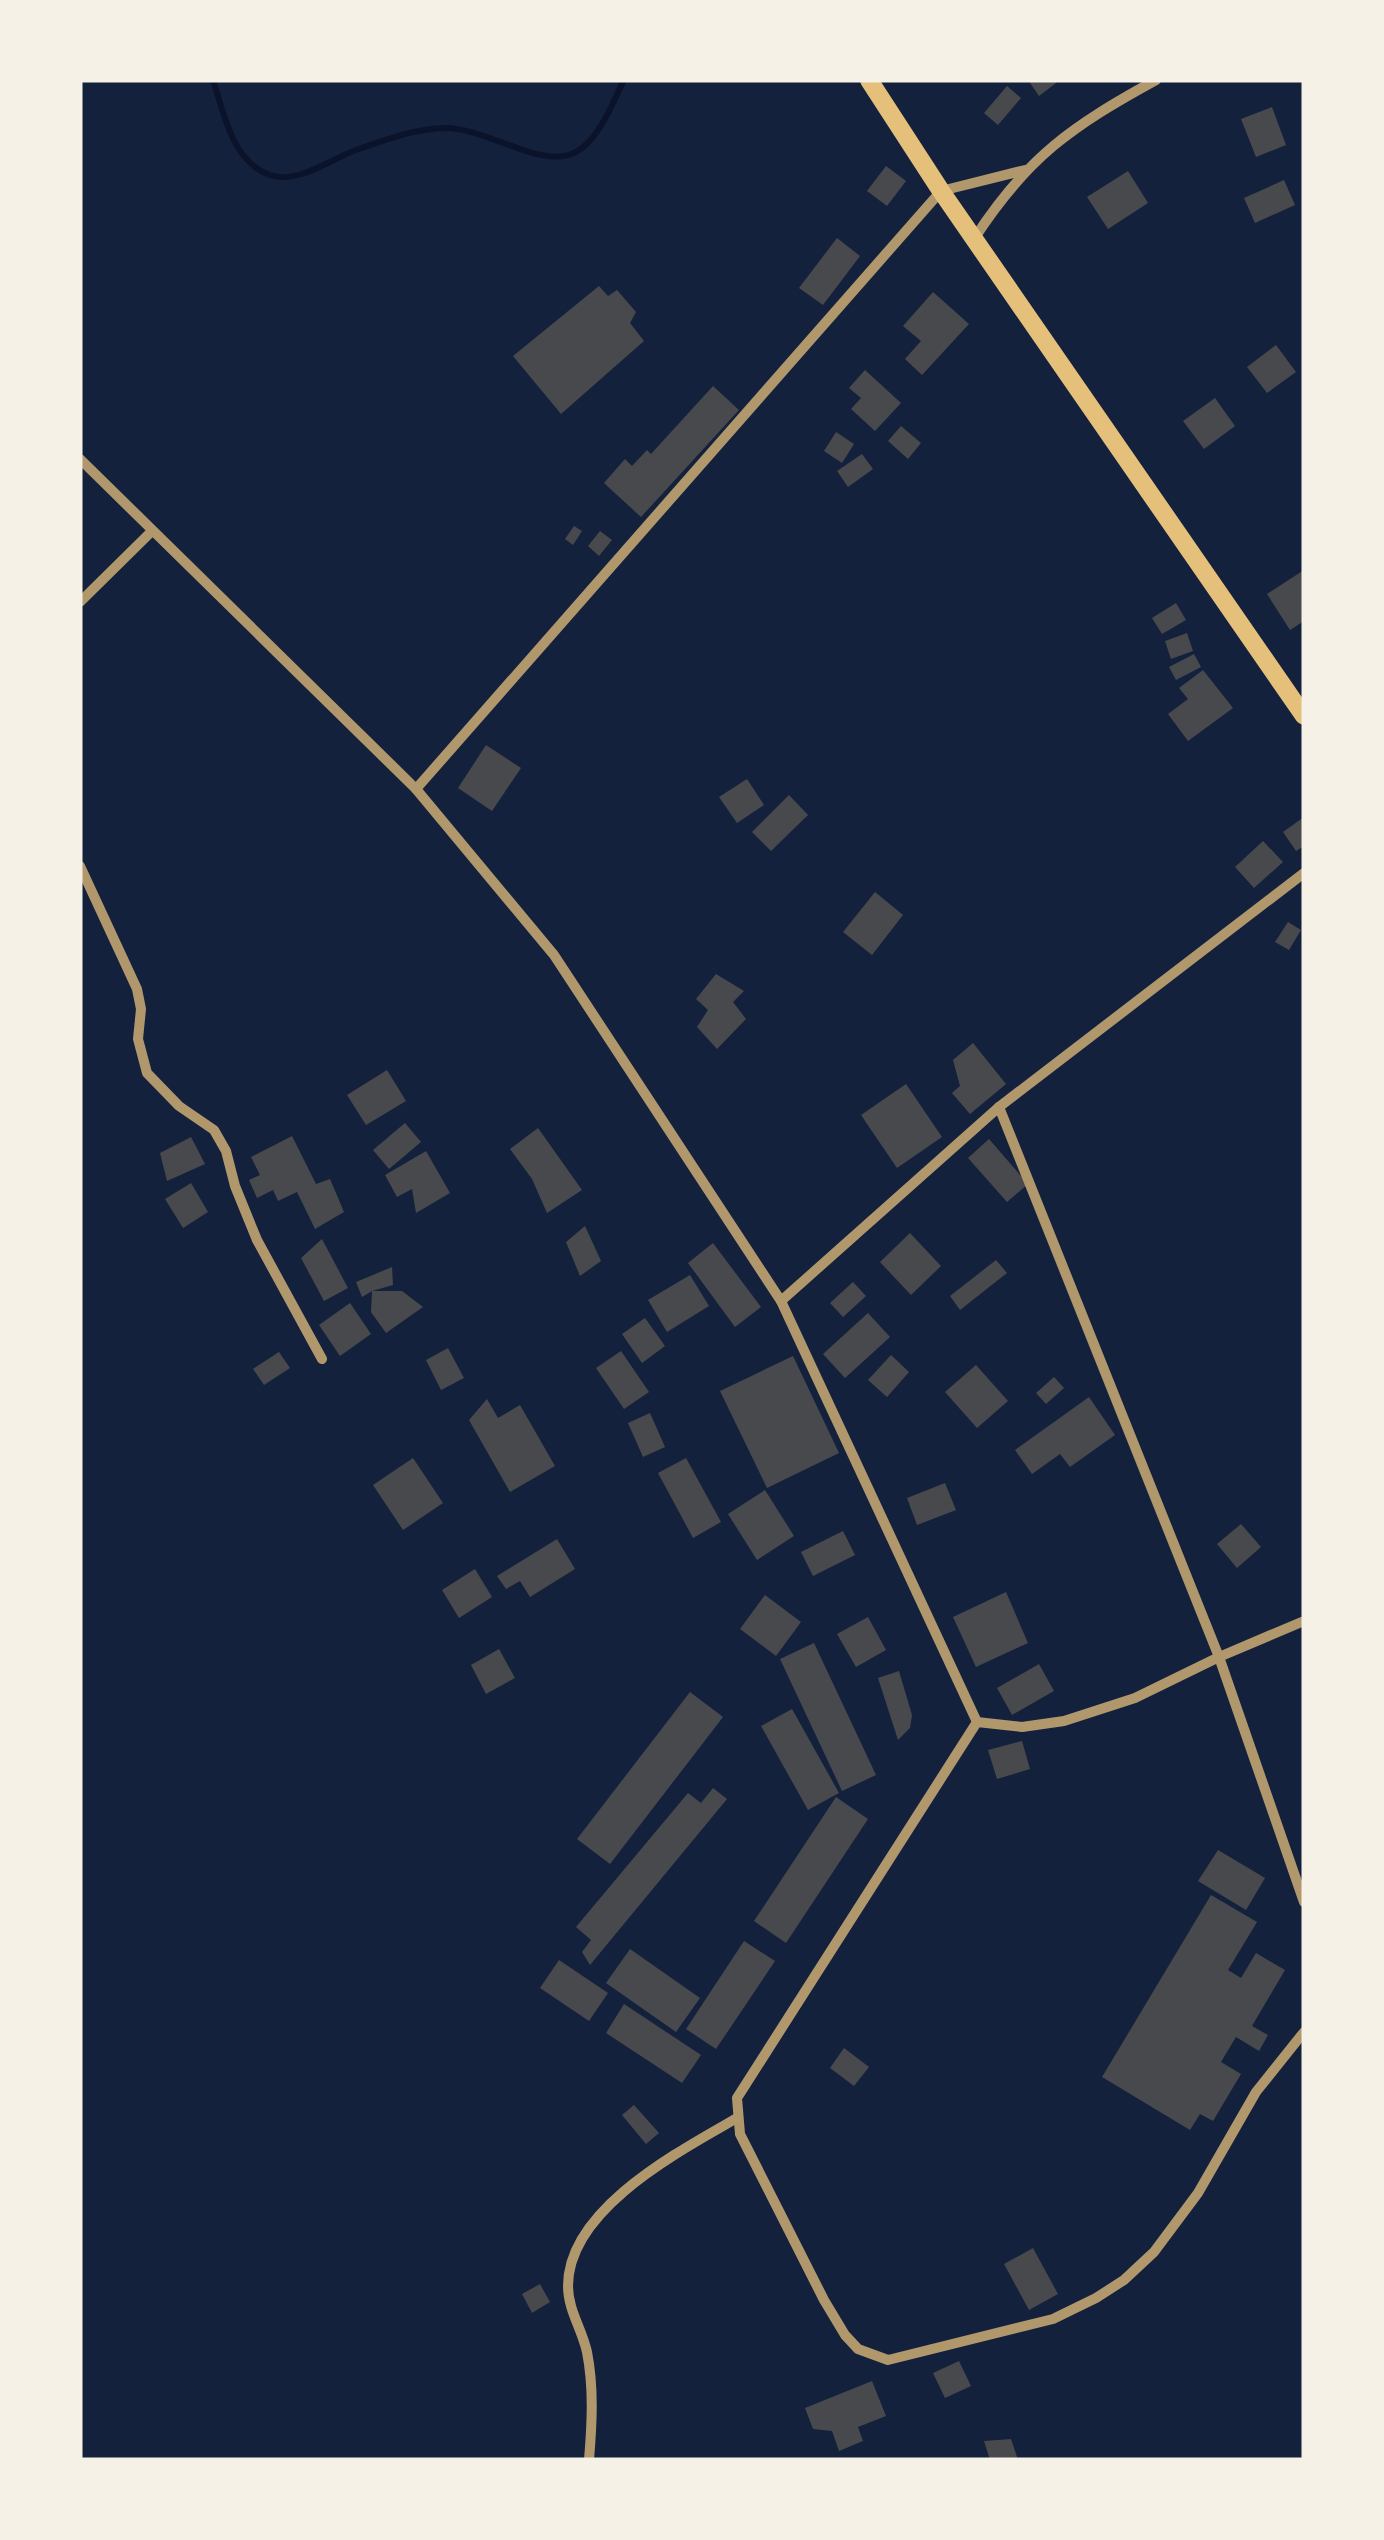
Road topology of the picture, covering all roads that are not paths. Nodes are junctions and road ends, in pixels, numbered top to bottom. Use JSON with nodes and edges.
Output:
{"nodes":[{"id":1,"x":869,"y":80,"type":"edge"},
{"id":2,"x":1156,"y":80,"type":"edge"},
{"id":3,"x":1024,"y":170,"type":"junction"},
{"id":4,"x":941,"y":191,"type":"junction"},
{"id":5,"x":974,"y":239,"type":"junction"},
{"id":6,"x":80,"y":460,"type":"edge"},
{"id":7,"x":151,"y":532,"type":"junction"},
{"id":8,"x":80,"y":602,"type":"edge"},
{"id":9,"x":1304,"y":716,"type":"edge"},
{"id":10,"x":416,"y":789,"type":"junction"},
{"id":11,"x":80,"y":866,"type":"edge"},
{"id":12,"x":1304,"y":873,"type":"edge"},
{"id":13,"x":998,"y":1106,"type":"junction"},
{"id":14,"x":781,"y":1301,"type":"junction"},
{"id":15,"x":322,"y":1358,"type":"dead end"},
{"id":16,"x":1304,"y":1622,"type":"edge"},
{"id":17,"x":1218,"y":1658,"type":"junction"},
{"id":18,"x":978,"y":1722,"type":"junction"},
{"id":19,"x":1304,"y":1902,"type":"edge"},
{"id":20,"x":1304,"y":2032,"type":"edge"},
{"id":21,"x":737,"y":2118,"type":"junction"},
{"id":22,"x":589,"y":2460,"type":"edge"}],
"edges":[{"from":1,"to":4,"type":"main road"},
{"from":2,"to":3,"type":"street"},
{"from":3,"to":4,"type":"street"},
{"from":3,"to":5,"type":"street"},
{"from":4,"to":5,"type":"main road"},
{"from":4,"to":10,"type":"street"},
{"from":5,"to":9,"type":"main road"},
{"from":6,"to":7,"type":"street"},
{"from":7,"to":8,"type":"street"},
{"from":7,"to":10,"type":"street"},
{"from":10,"to":14,"type":"street"},
{"from":11,"to":15,"type":"street"},
{"from":12,"to":13,"type":"street"},
{"from":13,"to":14,"type":"street"},
{"from":13,"to":17,"type":"street"},
{"from":14,"to":18,"type":"street"},
{"from":16,"to":17,"type":"street"},
{"from":17,"to":18,"type":"street"},
{"from":17,"to":19,"type":"street"},
{"from":18,"to":21,"type":"street"},
{"from":20,"to":21,"type":"street"},
{"from":21,"to":22,"type":"street"}]}
